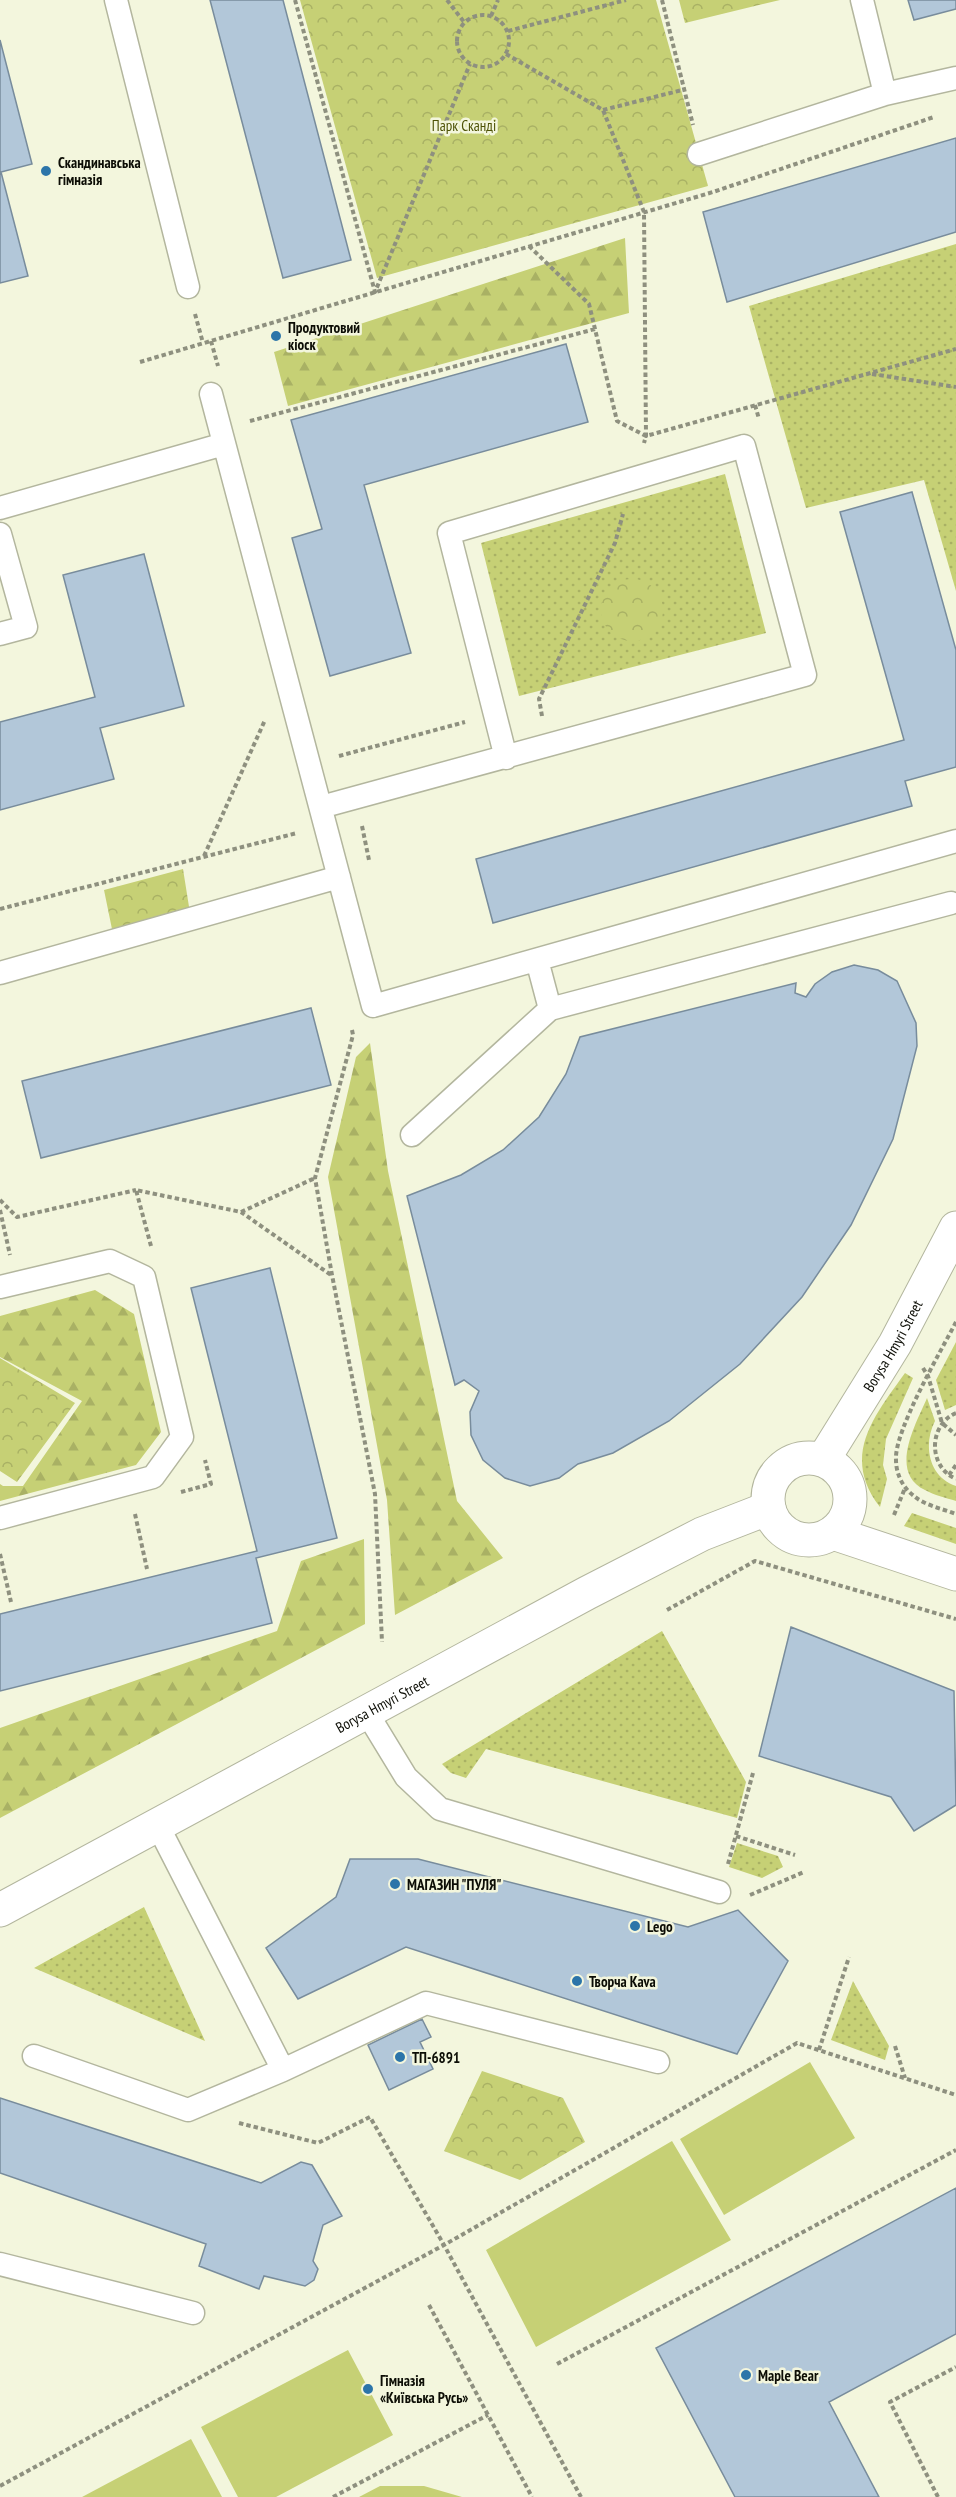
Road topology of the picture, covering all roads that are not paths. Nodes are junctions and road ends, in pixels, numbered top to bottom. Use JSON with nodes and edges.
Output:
{"nodes":[{"id":1,"x":116,"y":0,"type":"edge"},
{"id":2,"x":862,"y":0,"type":"edge"},
{"id":3,"x":956,"y":78,"type":"edge"},
{"id":4,"x":885,"y":94,"type":"junction"},
{"id":5,"x":699,"y":154,"type":"road end"},
{"id":6,"x":188,"y":287,"type":"dead end"},
{"id":7,"x":211,"y":394,"type":"dead end"},
{"id":8,"x":224,"y":444,"type":"junction"},
{"id":9,"x":0,"y":508,"type":"edge"},
{"id":10,"x":0,"y":534,"type":"edge"},
{"id":11,"x":0,"y":634,"type":"edge"},
{"id":12,"x":506,"y":758,"type":"junction"},
{"id":13,"x":321,"y":807,"type":"junction"},
{"id":14,"x":956,"y":841,"type":"edge"},
{"id":15,"x":339,"y":877,"type":"junction"},
{"id":16,"x":951,"y":903,"type":"dead end"},
{"id":17,"x":537,"y":960,"type":"junction"},
{"id":18,"x":0,"y":973,"type":"edge"},
{"id":19,"x":550,"y":1009,"type":"junction"},
{"id":20,"x":412,"y":1135,"type":"dead end"},
{"id":21,"x":956,"y":1228,"type":"edge"},
{"id":22,"x":0,"y":1287,"type":"edge"},
{"id":23,"x":823,"y":1460,"type":"junction"},
{"id":24,"x":769,"y":1508,"type":"junction"},
{"id":25,"x":0,"y":1518,"type":"edge"},
{"id":26,"x":833,"y":1533,"type":"junction"},
{"id":27,"x":956,"y":1574,"type":"edge"},
{"id":28,"x":367,"y":1713,"type":"junction"},
{"id":29,"x":157,"y":1824,"type":"junction"},
{"id":30,"x":719,"y":1892,"type":"road end"},
{"id":31,"x":0,"y":1910,"type":"edge"},
{"id":32,"x":34,"y":2056,"type":"dead end"},
{"id":33,"x":658,"y":2062,"type":"dead end"},
{"id":34,"x":283,"y":2070,"type":"junction"},
{"id":35,"x":0,"y":2264,"type":"edge"},
{"id":36,"x":194,"y":2313,"type":"dead end"}],
"edges":[{"from":1,"to":6,"type":"lane"},
{"from":2,"to":4,"type":"lane"},
{"from":3,"to":4,"type":"lane"},
{"from":4,"to":5,"type":"lane"},
{"from":7,"to":8,"type":"lane"},
{"from":8,"to":9,"type":"lane"},
{"from":8,"to":13,"type":"lane"},
{"from":10,"to":11,"type":"lane"},
{"from":12,"to":12,"type":"lane"},
{"from":12,"to":13,"type":"lane"},
{"from":13,"to":15,"type":"lane"},
{"from":14,"to":17,"type":"lane"},
{"from":15,"to":17,"type":"lane"},
{"from":15,"to":18,"type":"lane"},
{"from":16,"to":19,"type":"lane"},
{"from":17,"to":19,"type":"lane"},
{"from":19,"to":20,"type":"lane"},
{"from":21,"to":23,"type":"street","name":"Borysa Hmyri Street"},
{"from":22,"to":25,"type":"lane"},
{"from":23,"to":24,"type":"street"},
{"from":23,"to":26,"type":"street"},
{"from":24,"to":26,"type":"street"},
{"from":24,"to":28,"type":"street","name":"Borysa Hmyri Street"},
{"from":26,"to":27,"type":"street"},
{"from":28,"to":29,"type":"street","name":"Borysa Hmyri Street"},
{"from":28,"to":30,"type":"lane"},
{"from":29,"to":31,"type":"street","name":"Borysa Hmyri Street"},
{"from":29,"to":34,"type":"lane"},
{"from":32,"to":34,"type":"lane"},
{"from":33,"to":34,"type":"lane"},
{"from":35,"to":36,"type":"lane"}]}
